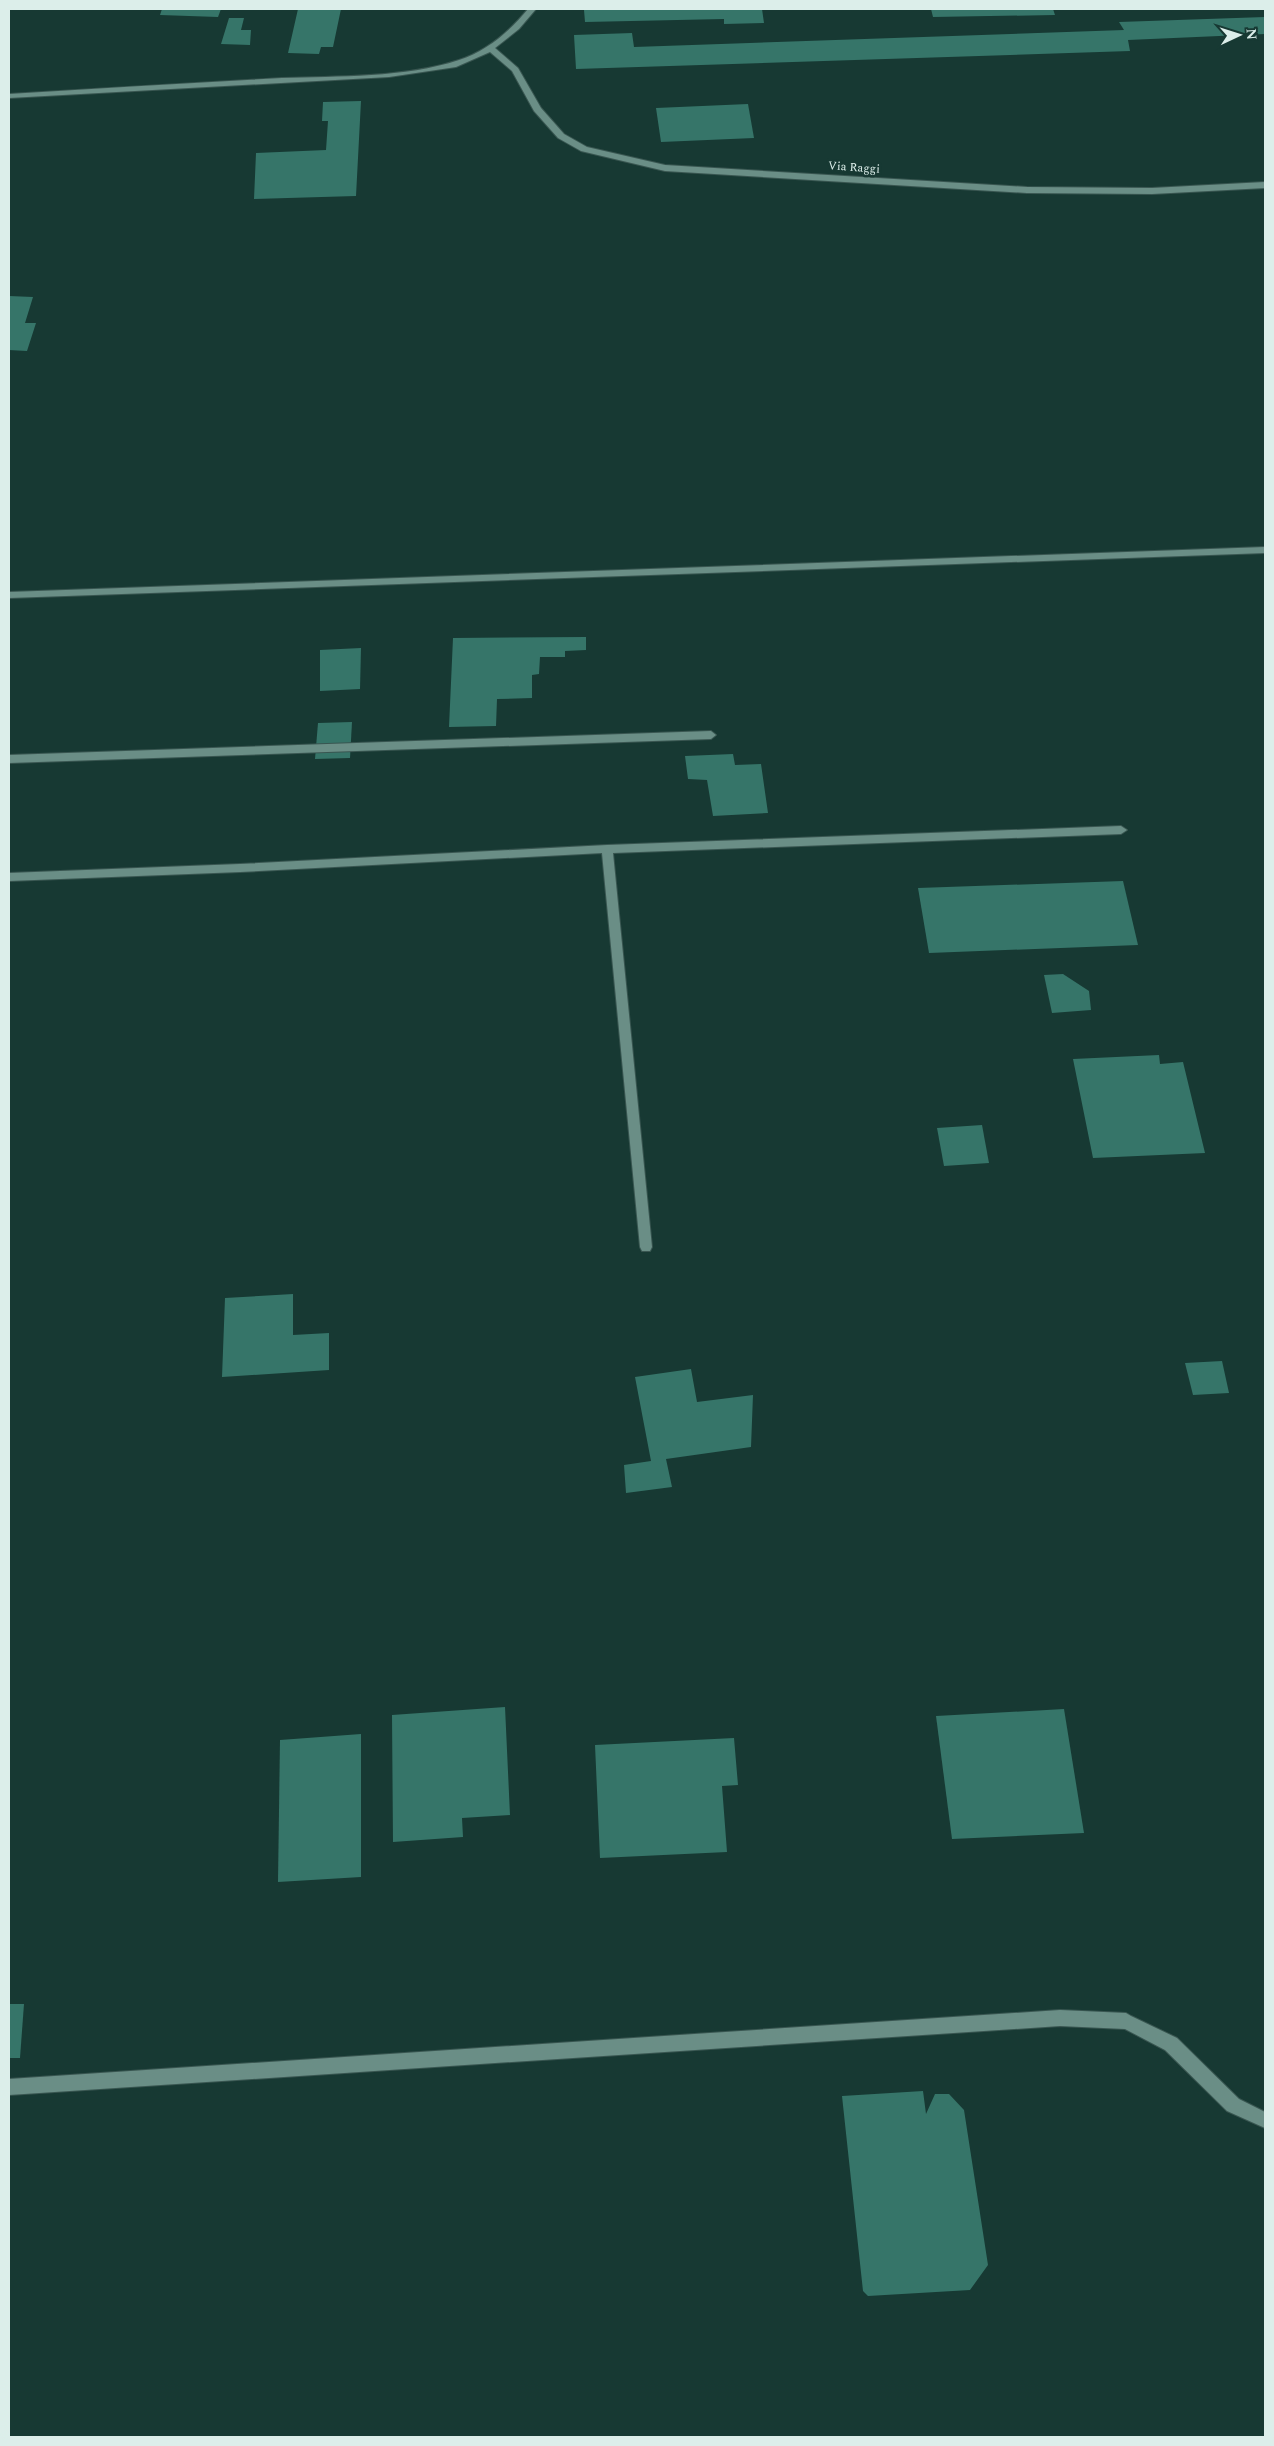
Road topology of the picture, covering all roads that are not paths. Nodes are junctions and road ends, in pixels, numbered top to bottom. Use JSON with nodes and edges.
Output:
{"nodes":[{"id":1,"x":532,"y":9,"type":"edge"},
{"id":2,"x":490,"y":48,"type":"junction"},
{"id":3,"x":9,"y":96,"type":"edge"},
{"id":4,"x":1265,"y":185,"type":"edge"},
{"id":5,"x":1265,"y":550,"type":"edge"},
{"id":6,"x":9,"y":595,"type":"edge"},
{"id":7,"x":711,"y":734,"type":"dead end"},
{"id":8,"x":9,"y":759,"type":"edge"},
{"id":9,"x":1121,"y":830,"type":"dead end"},
{"id":10,"x":607,"y":849,"type":"junction"},
{"id":11,"x":9,"y":877,"type":"edge"},
{"id":12,"x":646,"y":1247,"type":"dead end"},
{"id":13,"x":9,"y":2087,"type":"edge"},
{"id":14,"x":1265,"y":2120,"type":"edge"}],
"edges":[{"from":1,"to":2,"type":"street"},
{"from":2,"to":3,"type":"street"},
{"from":2,"to":4,"type":"street","name":"Via Raggi"},
{"from":5,"to":6,"type":"street"},
{"from":7,"to":8,"type":"street"},
{"from":9,"to":10,"type":"street"},
{"from":10,"to":11,"type":"street"},
{"from":10,"to":12,"type":"street"},
{"from":13,"to":14,"type":"street"}]}
